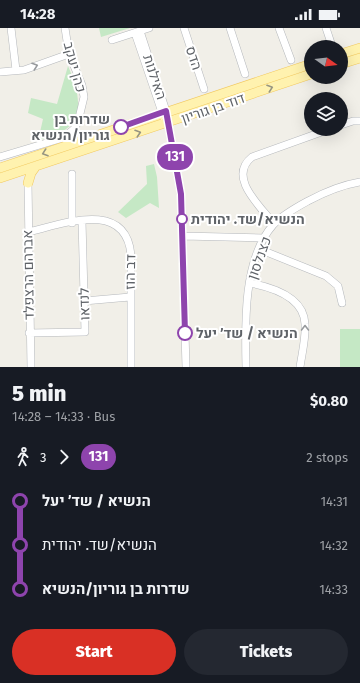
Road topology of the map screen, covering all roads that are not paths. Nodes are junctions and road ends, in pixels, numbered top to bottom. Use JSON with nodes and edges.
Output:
{"nodes":[{"id":1,"x":11,"y":28,"type":"edge"},
{"id":2,"x":65,"y":28,"type":"edge"},
{"id":3,"x":149,"y":28,"type":"edge"},
{"id":4,"x":184,"y":28,"type":"edge"},
{"id":5,"x":230,"y":28,"type":"edge"},
{"id":6,"x":279,"y":28,"type":"edge"},
{"id":7,"x":326,"y":28,"type":"edge"},
{"id":8,"x":138,"y":32,"type":"junction"},
{"id":9,"x":112,"y":40,"type":"dead end"},
{"id":10,"x":330,"y":40,"type":"edge"},
{"id":11,"x":360,"y":48,"type":"edge"},
{"id":12,"x":348,"y":52,"type":"edge"},
{"id":13,"x":70,"y":54,"type":"junction"},
{"id":14,"x":360,"y":58,"type":"edge"},
{"id":15,"x":291,"y":60,"type":"dead end"},
{"id":16,"x":348,"y":62,"type":"edge"},
{"id":17,"x":304,"y":66,"type":"edge"},
{"id":18,"x":16,"y":70,"type":"junction"},
{"id":19,"x":0,"y":72,"type":"edge"},
{"id":20,"x":245,"y":74,"type":"dead end"},
{"id":21,"x":304,"y":76,"type":"edge"},
{"id":22,"x":204,"y":89,"type":"dead end"},
{"id":23,"x":164,"y":112,"type":"junction"},
{"id":24,"x":360,"y":121,"type":"edge"},
{"id":25,"x":167,"y":123,"type":"junction"},
{"id":26,"x":348,"y":123,"type":"edge"},
{"id":27,"x":310,"y":136,"type":"edge"},
{"id":28,"x":0,"y":157,"type":"edge"},
{"id":29,"x":36,"y":166,"type":"junction"},
{"id":30,"x":0,"y":168,"type":"edge"},
{"id":31,"x":14,"y":174,"type":"junction"},
{"id":32,"x":72,"y":174,"type":"dead end"},
{"id":33,"x":0,"y":178,"type":"edge"},
{"id":34,"x":360,"y":182,"type":"edge"},
{"id":35,"x":28,"y":183,"type":"junction"},
{"id":36,"x":82,"y":221,"type":"junction"},
{"id":37,"x":72,"y":223,"type":"junction"},
{"id":38,"x":274,"y":224,"type":"junction"},
{"id":39,"x":28,"y":232,"type":"junction"},
{"id":40,"x":183,"y":236,"type":"junction"},
{"id":41,"x":264,"y":238,"type":"junction"},
{"id":42,"x":259,"y":249,"type":"junction"},
{"id":43,"x":250,"y":283,"type":"junction"},
{"id":44,"x":130,"y":297,"type":"junction"},
{"id":45,"x":84,"y":301,"type":"junction"},
{"id":46,"x":342,"y":303,"type":"dead end"},
{"id":47,"x":29,"y":333,"type":"junction"},
{"id":48,"x":31,"y":367,"type":"edge"},
{"id":49,"x":131,"y":367,"type":"edge"},
{"id":50,"x":186,"y":367,"type":"edge"},
{"id":51,"x":246,"y":367,"type":"edge"},
{"id":52,"x":300,"y":367,"type":"edge"}],
"edges":[{"from":1,"to":18,"type":"street"},
{"from":2,"to":13,"type":"street","name":"כהן יעקב"},
{"from":3,"to":8,"type":"street"},
{"from":4,"to":22,"type":"street","name":"הדס"},
{"from":5,"to":20,"type":"street"},
{"from":6,"to":15,"type":"street"},
{"from":7,"to":10,"type":"street"},
{"from":8,"to":9,"type":"street"},
{"from":8,"to":23,"type":"street","name":"האילנות"},
{"from":11,"to":12,"type":"main road"},
{"from":18,"to":13,"type":"street","one_way":true},
{"from":13,"to":28,"type":"street","name":"כהן יעקב"},
{"from":14,"to":16,"type":"main road"},
{"from":17,"to":23,"type":"main road","name":"דוד בן גוריון"},
{"from":18,"to":19,"type":"street"},
{"from":25,"to":21,"type":"main road","name":"דוד בן גוריון","one_way":true},
{"from":23,"to":25,"type":"street","name":"האילנות"},
{"from":23,"to":30,"type":"main road","name":"דוד בן גוריון","one_way":true},
{"from":24,"to":26,"type":"street"},
{"from":29,"to":25,"type":"main road","name":"דוד בן גוריון","one_way":true},
{"from":25,"to":40,"type":"street","name":"האילנות"},
{"from":27,"to":38,"type":"street"},
{"from":29,"to":31,"type":"main road","name":"דוד בן גוריון"},
{"from":29,"to":35,"type":"main road"},
{"from":31,"to":33,"type":"main road","name":"דוד בן גוריון"},
{"from":31,"to":35,"type":"main road"},
{"from":32,"to":37,"type":"street"},
{"from":34,"to":38,"type":"street","name":"כצנלסון"},
{"from":35,"to":39,"type":"street","name":"אברהם הרצפלד"},
{"from":36,"to":37,"type":"street","name":"דב הוז"},
{"from":36,"to":44,"type":"street","name":"דב הוז"},
{"from":36,"to":45,"type":"street","name":"לנדאו"},
{"from":37,"to":39,"type":"street","name":"דב הוז"},
{"from":38,"to":41,"type":"street","name":"כצנלסון"},
{"from":39,"to":47,"type":"street","name":"אברהם הרצפלד"},
{"from":40,"to":41,"type":"street"},
{"from":40,"to":50,"type":"street","name":"האילנות"},
{"from":41,"to":42,"type":"street","name":"כצנלסון"},
{"from":42,"to":43,"type":"street","name":"כצנלסון"},
{"from":42,"to":46,"type":"street"},
{"from":43,"to":51,"type":"street","name":"כצנלסון"},
{"from":52,"to":43,"type":"street","one_way":true},
{"from":44,"to":45,"type":"street"},
{"from":44,"to":49,"type":"street","name":"דב הוז"},
{"from":45,"to":47,"type":"street","name":"לנדאו"},
{"from":47,"to":48,"type":"street","name":"אברהם הרצפלד"}]}
